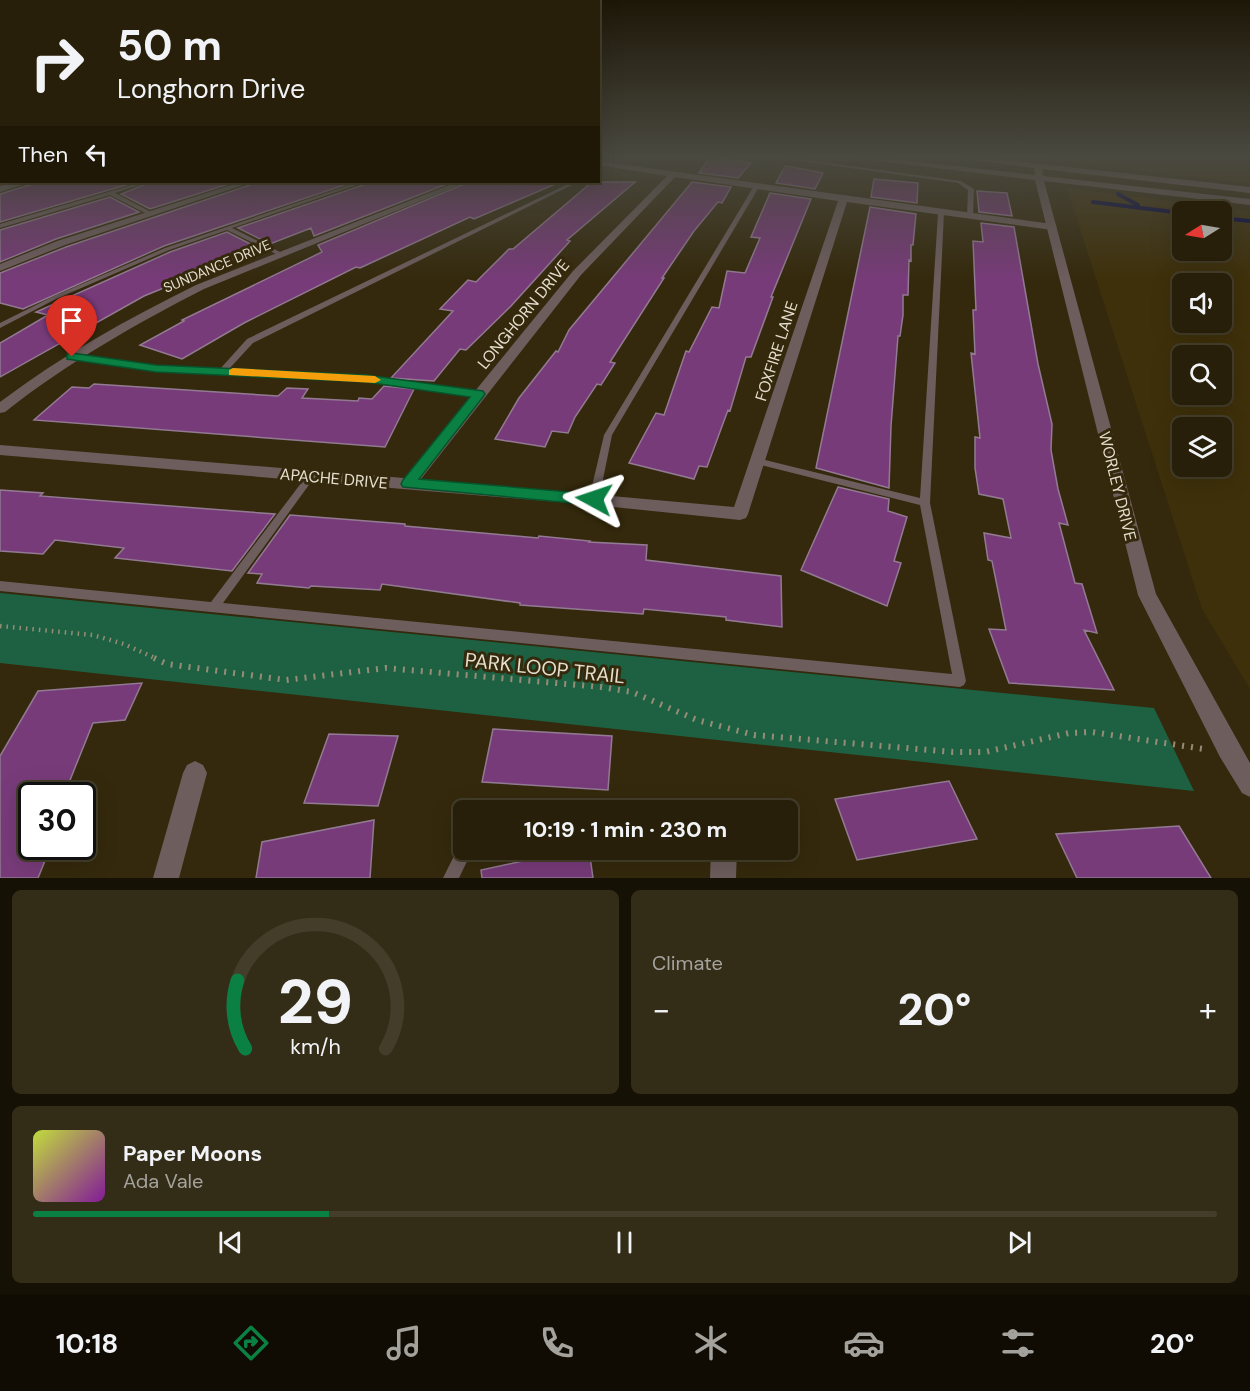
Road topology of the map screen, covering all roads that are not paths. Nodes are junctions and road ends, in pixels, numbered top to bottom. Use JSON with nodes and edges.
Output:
{"nodes":[{"id":1,"x":90,"y":198,"type":"edge"},
{"id":2,"x":120,"y":198,"type":"edge"},
{"id":3,"x":197,"y":198,"type":"edge"},
{"id":4,"x":317,"y":198,"type":"edge"},
{"id":5,"x":423,"y":198,"type":"edge"},
{"id":6,"x":542,"y":198,"type":"edge"},
{"id":7,"x":650,"y":198,"type":"edge"},
{"id":8,"x":749,"y":198,"type":"edge"},
{"id":9,"x":829,"y":198,"type":"edge"},
{"id":10,"x":971,"y":198,"type":"edge"},
{"id":11,"x":1044,"y":198,"type":"edge"},
{"id":12,"x":1221,"y":198,"type":"edge"},
{"id":13,"x":843,"y":200,"type":"junction"},
{"id":14,"x":1250,"y":202,"type":"edge"},
{"id":15,"x":149,"y":213,"type":"junction"},
{"id":16,"x":941,"y":213,"type":"junction"},
{"id":17,"x":970,"y":216,"type":"junction"},
{"id":18,"x":0,"y":226,"type":"edge"},
{"id":19,"x":1052,"y":227,"type":"junction"},
{"id":20,"x":229,"y":229,"type":"junction"},
{"id":21,"x":282,"y":255,"type":"junction"},
{"id":22,"x":0,"y":268,"type":"edge"},
{"id":23,"x":0,"y":326,"type":"edge"},
{"id":24,"x":72,"y":357,"type":"junction"},
{"id":25,"x":222,"y":372,"type":"junction"},
{"id":26,"x":479,"y":394,"type":"junction"},
{"id":27,"x":0,"y":409,"type":"edge"},
{"id":28,"x":0,"y":450,"type":"edge"},
{"id":29,"x":757,"y":461,"type":"junction"},
{"id":30,"x":311,"y":476,"type":"junction"},
{"id":31,"x":408,"y":484,"type":"junction"},
{"id":32,"x":594,"y":499,"type":"junction"},
{"id":33,"x":925,"y":503,"type":"junction"},
{"id":34,"x":740,"y":514,"type":"joint"},
{"id":35,"x":0,"y":586,"type":"edge"},
{"id":36,"x":214,"y":607,"type":"junction"},
{"id":37,"x":195,"y":773,"type":"dead end"},
{"id":38,"x":1250,"y":785,"type":"edge"},
{"id":39,"x":460,"y":860,"type":"edge"},
{"id":40,"x":724,"y":860,"type":"edge"},
{"id":41,"x":166,"y":878,"type":"edge"},
{"id":42,"x":451,"y":878,"type":"edge"},
{"id":43,"x":723,"y":878,"type":"edge"}],
"edges":[{"from":1,"to":18,"type":"lane"},
{"from":2,"to":15,"type":"lane"},
{"from":3,"to":15,"type":"street"},
{"from":4,"to":20,"type":"lane"},
{"from":5,"to":21,"type":"street","name":"SUNDANCE DRIVE"},
{"from":6,"to":25,"type":"lane"},
{"from":7,"to":26,"type":"street","name":"LONGHORN DRIVE"},
{"from":8,"to":32,"type":"lane"},
{"from":9,"to":13,"type":"street"},
{"from":10,"to":17,"type":"lane"},
{"from":11,"to":19,"type":"street","name":"WORLEY DRIVE"},
{"from":12,"to":14,"type":"street"},
{"from":13,"to":16,"type":"street"},
{"from":13,"to":29,"type":"street","name":"FOXFIRE LANE"},
{"from":15,"to":22,"type":"street"},
{"from":16,"to":17,"type":"street"},
{"from":16,"to":33,"type":"lane"},
{"from":17,"to":19,"type":"street"},
{"from":19,"to":38,"type":"street","name":"WORLEY DRIVE"},
{"from":20,"to":21,"type":"lane"},
{"from":20,"to":23,"type":"lane"},
{"from":21,"to":24,"type":"street","name":"SUNDANCE DRIVE"},
{"from":24,"to":25,"type":"lane"},
{"from":24,"to":27,"type":"street","name":"SUNDANCE DRIVE"},
{"from":25,"to":26,"type":"lane"},
{"from":26,"to":31,"type":"street","name":"LONGHORN DRIVE"},
{"from":28,"to":30,"type":"street","name":"APACHE DRIVE"},
{"from":29,"to":33,"type":"lane"},
{"from":29,"to":34,"type":"street","name":"FOXFIRE LANE"},
{"from":30,"to":31,"type":"street","name":"APACHE DRIVE"},
{"from":30,"to":36,"type":"lane"},
{"from":31,"to":32,"type":"street","name":"APACHE DRIVE"},
{"from":32,"to":34,"type":"street","name":"APACHE DRIVE"},
{"from":33,"to":36,"type":"lane"},
{"from":35,"to":36,"type":"lane"},
{"from":37,"to":41,"type":"street"},
{"from":39,"to":42,"type":"lane"},
{"from":40,"to":43,"type":"street"}]}
